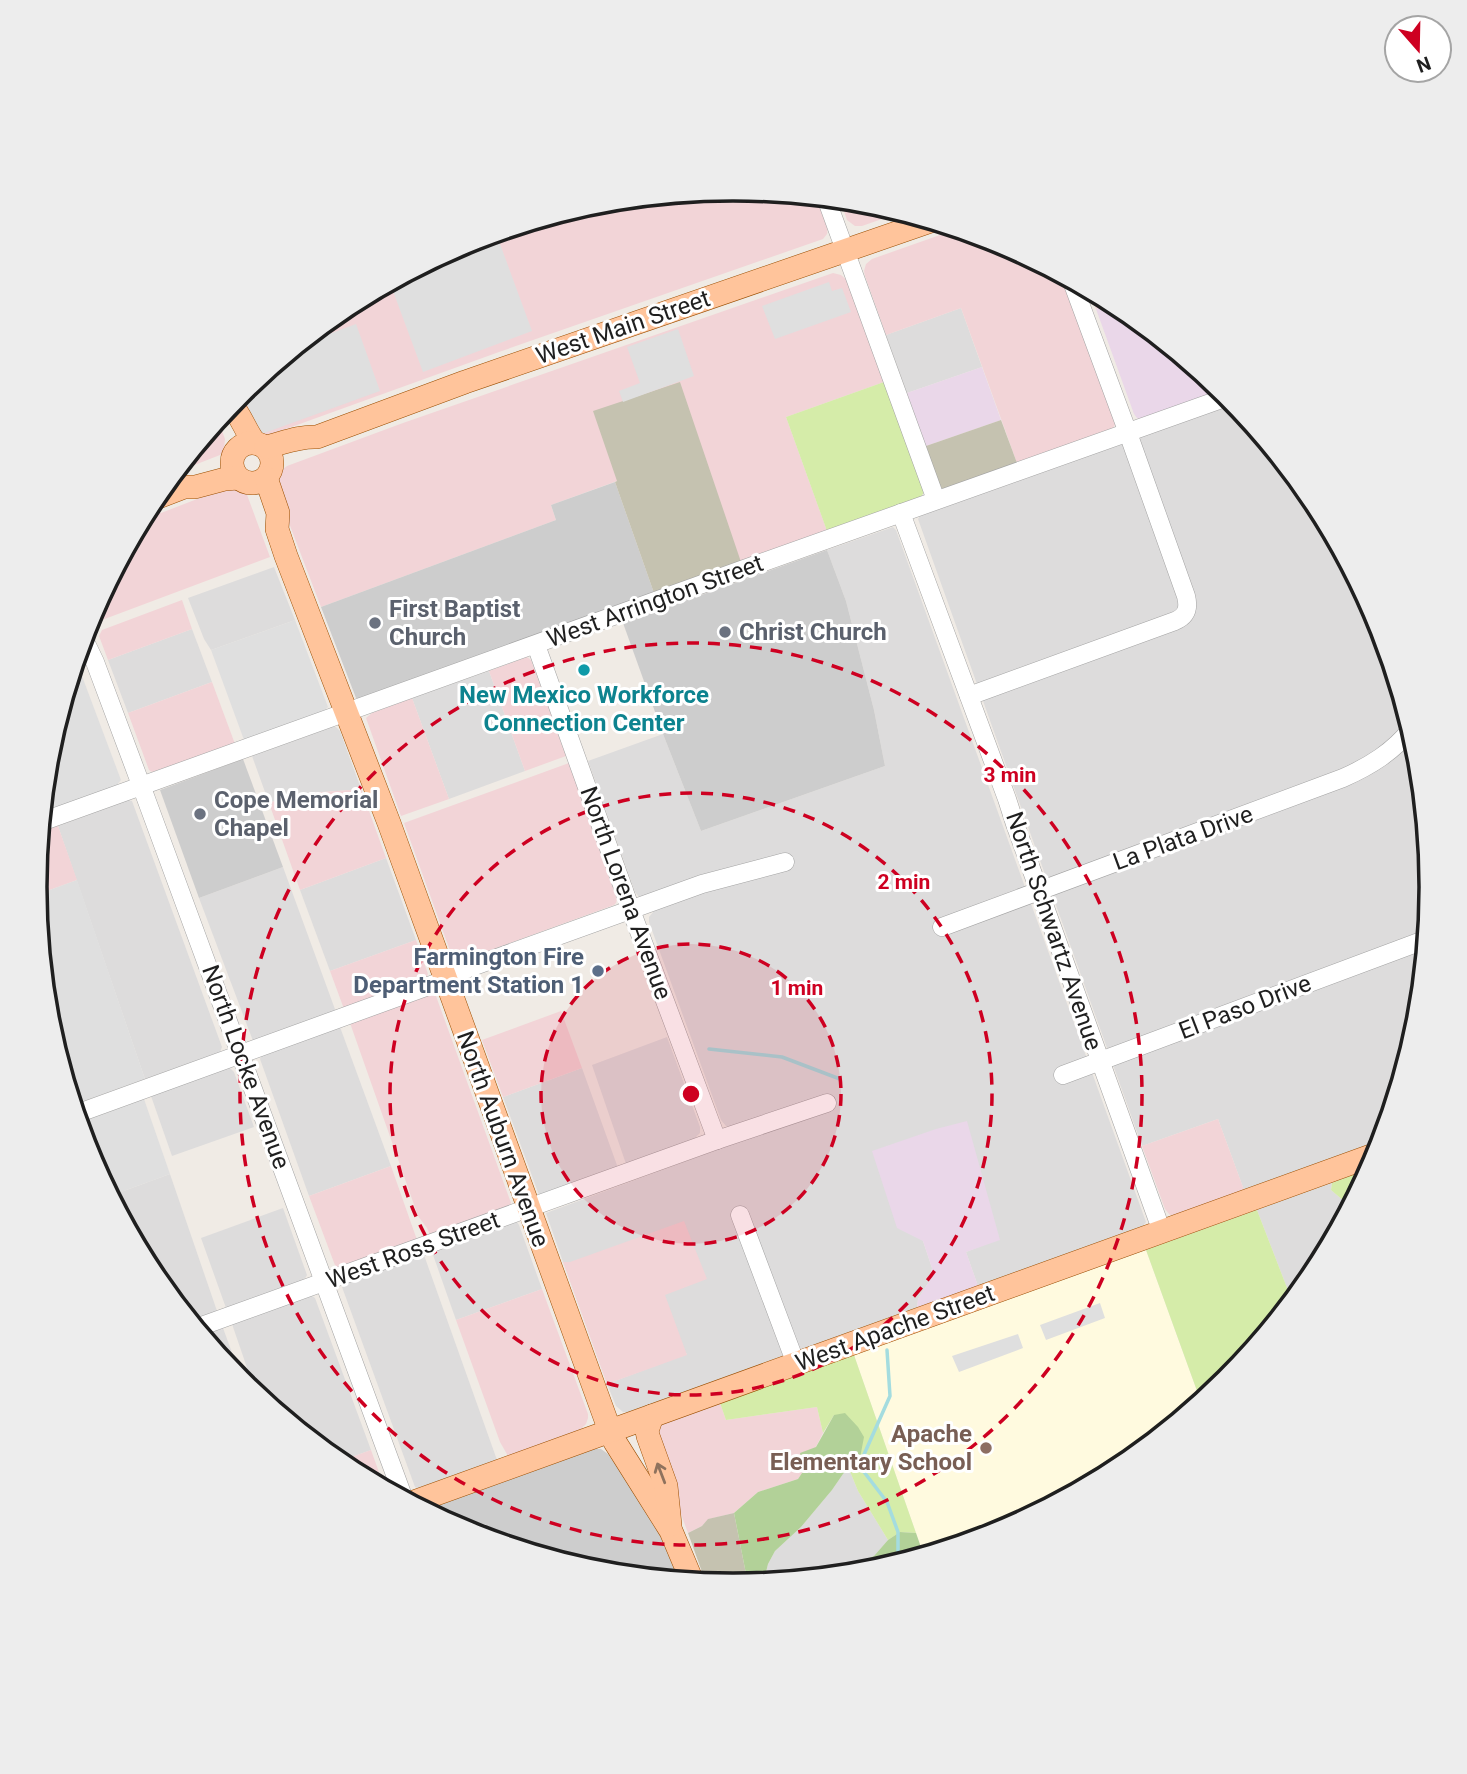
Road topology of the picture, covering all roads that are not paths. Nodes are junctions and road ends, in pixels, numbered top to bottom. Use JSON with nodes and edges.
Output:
{"nodes":[{"id":1,"x":830,"y":208,"type":"edge"},
{"id":2,"x":917,"y":226,"type":"edge"},
{"id":3,"x":845,"y":251,"type":"junction"},
{"id":4,"x":1076,"y":292,"type":"edge"},
{"id":5,"x":1217,"y":401,"type":"edge"},
{"id":6,"x":238,"y":413,"type":"edge"},
{"id":7,"x":228,"y":424,"type":"edge"},
{"id":8,"x":1128,"y":433,"type":"junction"},
{"id":9,"x":252,"y":463,"type":"junction"},
{"id":10,"x":173,"y":491,"type":"edge"},
{"id":11,"x":936,"y":500,"type":"junction"},
{"id":12,"x":901,"y":513,"type":"junction"},
{"id":13,"x":536,"y":645,"type":"junction"},
{"id":14,"x":90,"y":651,"type":"edge"},
{"id":15,"x":969,"y":696,"type":"junction"},
{"id":16,"x":346,"y":711,"type":"junction"},
{"id":17,"x":1403,"y":737,"type":"edge"},
{"id":18,"x":141,"y":785,"type":"junction"},
{"id":19,"x":51,"y":818,"type":"edge"},
{"id":20,"x":785,"y":862,"type":"dead end"},
{"id":21,"x":1039,"y":891,"type":"junction"},
{"id":22,"x":631,"y":910,"type":"junction"},
{"id":23,"x":943,"y":927,"type":"dead end"},
{"id":24,"x":1417,"y":943,"type":"edge"},
{"id":25,"x":445,"y":979,"type":"junction"},
{"id":26,"x":241,"y":1055,"type":"junction"},
{"id":27,"x":1100,"y":1061,"type":"junction"},
{"id":28,"x":1063,"y":1075,"type":"dead end"},
{"id":29,"x":827,"y":1103,"type":"dead end"},
{"id":30,"x":85,"y":1111,"type":"edge"},
{"id":31,"x":717,"y":1140,"type":"junction"},
{"id":32,"x":1364,"y":1158,"type":"edge"},
{"id":33,"x":528,"y":1209,"type":"junction"},
{"id":34,"x":740,"y":1215,"type":"dead end"},
{"id":35,"x":1162,"y":1232,"type":"junction"},
{"id":36,"x":325,"y":1282,"type":"junction"},
{"id":37,"x":206,"y":1325,"type":"edge"},
{"id":38,"x":796,"y":1364,"type":"junction"},
{"id":39,"x":652,"y":1416,"type":"junction"},
{"id":40,"x":610,"y":1431,"type":"junction"},
{"id":41,"x":399,"y":1486,"type":"edge"},
{"id":42,"x":423,"y":1499,"type":"edge"},
{"id":43,"x":671,"y":1531,"type":"junction"},
{"id":44,"x":688,"y":1572,"type":"edge"}],
"edges":[{"from":1,"to":3,"type":"street"},
{"from":2,"to":3,"type":"main road","name":"West Main Street"},
{"from":3,"to":9,"type":"main road","name":"West Main Street"},
{"from":3,"to":11,"type":"street"},
{"from":4,"to":8,"type":"street"},
{"from":5,"to":8,"type":"street","name":"West Arrington Street"},
{"from":6,"to":9,"type":"main road"},
{"from":7,"to":9,"type":"main road"},
{"from":8,"to":11,"type":"street","name":"West Arrington Street"},
{"from":8,"to":15,"type":"street"},
{"from":9,"to":10,"type":"main road","name":"West Main Street"},
{"from":9,"to":16,"type":"main road","name":"North Auburn Avenue"},
{"from":11,"to":12,"type":"street","name":"West Arrington Street"},
{"from":12,"to":13,"type":"street","name":"West Arrington Street"},
{"from":12,"to":15,"type":"street","name":"North Schwartz Avenue"},
{"from":13,"to":16,"type":"street","name":"West Arrington Street"},
{"from":13,"to":22,"type":"street","name":"North Lorena Avenue"},
{"from":14,"to":18,"type":"street","name":"North Locke Avenue"},
{"from":15,"to":21,"type":"street","name":"North Schwartz Avenue"},
{"from":16,"to":18,"type":"street","name":"West Arrington Street"},
{"from":16,"to":25,"type":"main road","name":"North Auburn Avenue"},
{"from":17,"to":21,"type":"street","name":"La Plata Drive"},
{"from":18,"to":19,"type":"street","name":"West Arrington Street"},
{"from":18,"to":26,"type":"street","name":"North Locke Avenue"},
{"from":20,"to":22,"type":"street"},
{"from":21,"to":23,"type":"street","name":"La Plata Drive"},
{"from":21,"to":27,"type":"street","name":"North Schwartz Avenue"},
{"from":22,"to":25,"type":"street"},
{"from":22,"to":31,"type":"street","name":"North Lorena Avenue"},
{"from":24,"to":27,"type":"street","name":"El Paso Drive"},
{"from":25,"to":26,"type":"street"},
{"from":25,"to":33,"type":"main road","name":"North Auburn Avenue"},
{"from":26,"to":30,"type":"street"},
{"from":26,"to":36,"type":"street","name":"North Locke Avenue"},
{"from":27,"to":28,"type":"street","name":"El Paso Drive"},
{"from":27,"to":35,"type":"street","name":"North Schwartz Avenue"},
{"from":29,"to":31,"type":"street","name":"West Ross Street"},
{"from":31,"to":33,"type":"street","name":"West Ross Street"},
{"from":32,"to":35,"type":"main road","name":"West Apache Street"},
{"from":33,"to":36,"type":"street","name":"West Ross Street"},
{"from":33,"to":40,"type":"main road","name":"North Auburn Avenue"},
{"from":34,"to":38,"type":"street"},
{"from":35,"to":38,"type":"main road","name":"West Apache Street"},
{"from":36,"to":37,"type":"street","name":"West Ross Street"},
{"from":36,"to":41,"type":"street","name":"North Locke Avenue"},
{"from":38,"to":39,"type":"main road","name":"West Apache Street"},
{"from":39,"to":40,"type":"main road","name":"West Apache Street"},
{"from":43,"to":39,"type":"main road","one_way":true},
{"from":40,"to":42,"type":"main road","name":"West Apache Street"},
{"from":40,"to":43,"type":"main road","name":"North Auburn Avenue"},
{"from":43,"to":44,"type":"main road","name":"North Auburn Avenue"}]}
